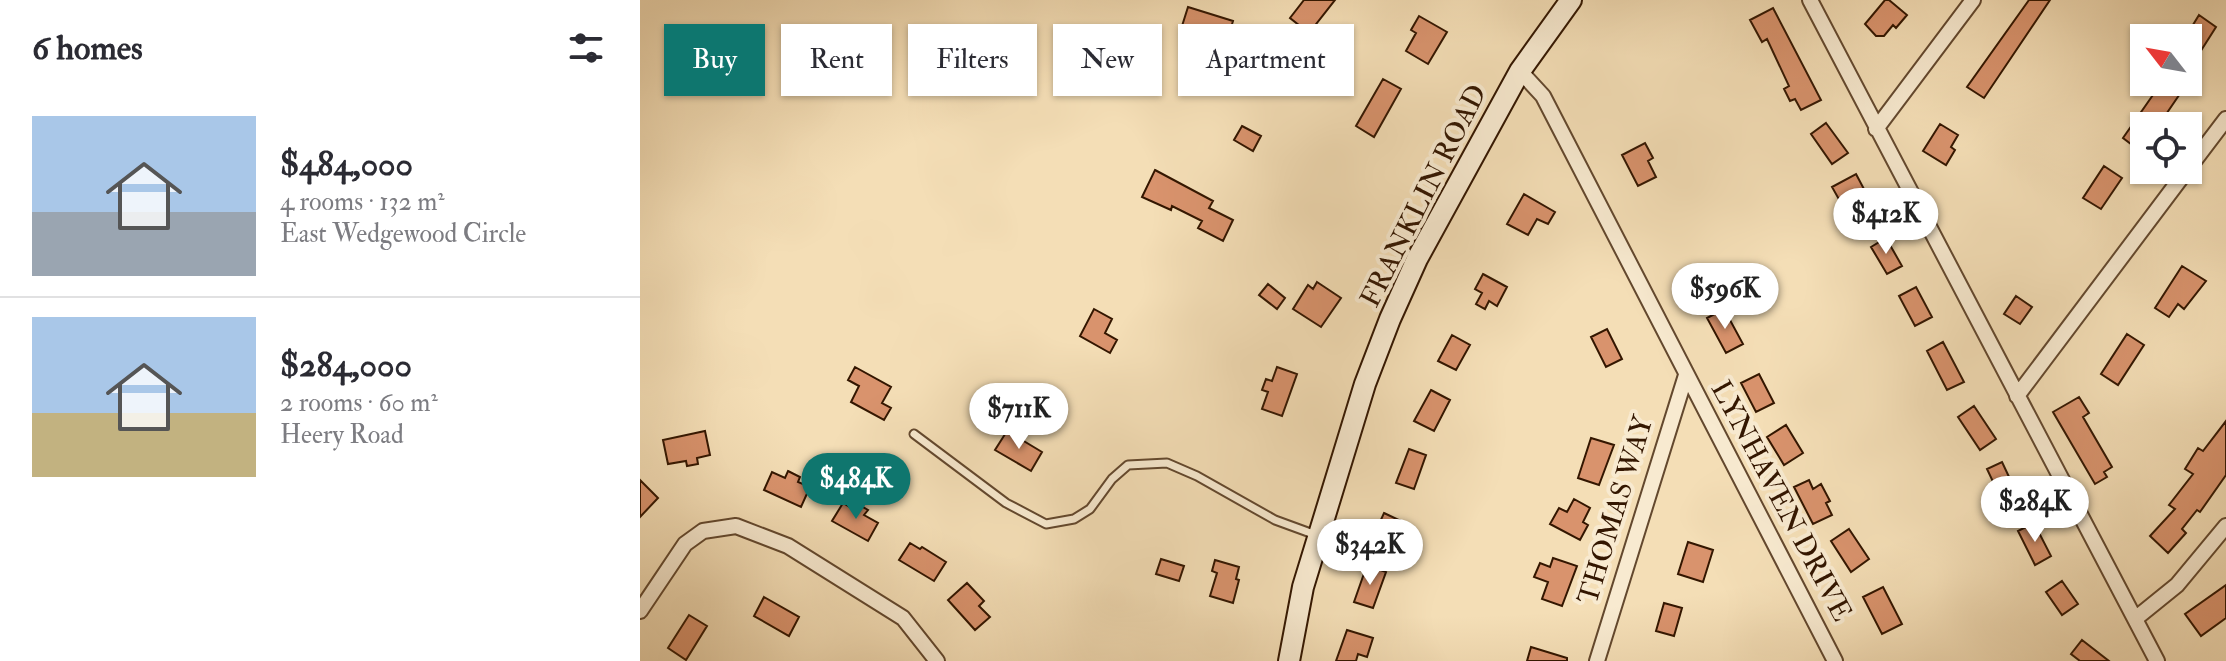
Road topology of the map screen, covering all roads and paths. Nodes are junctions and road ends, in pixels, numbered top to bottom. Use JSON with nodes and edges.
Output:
{"nodes":[{"id":1,"x":1571,"y":0,"type":"edge"},
{"id":2,"x":1810,"y":0,"type":"edge"},
{"id":3,"x":1973,"y":0,"type":"edge"},
{"id":4,"x":1520,"y":71,"type":"junction"},
{"id":5,"x":2226,"y":119,"type":"edge"},
{"id":6,"x":1876,"y":129,"type":"junction"},
{"id":7,"x":2202,"y":151,"type":"edge"},
{"id":8,"x":2177,"y":184,"type":"edge"},
{"id":9,"x":1686,"y":375,"type":"junction"},
{"id":10,"x":2017,"y":396,"type":"junction"},
{"id":11,"x":914,"y":434,"type":"dead end"},
{"id":12,"x":2226,"y":526,"type":"edge"},
{"id":13,"x":1318,"y":536,"type":"junction"},
{"id":14,"x":640,"y":611,"type":"edge"},
{"id":15,"x":2135,"y":619,"type":"junction"},
{"id":16,"x":937,"y":661,"type":"edge"},
{"id":17,"x":1289,"y":661,"type":"edge"},
{"id":18,"x":1597,"y":661,"type":"edge"},
{"id":19,"x":1835,"y":661,"type":"edge"},
{"id":20,"x":2157,"y":661,"type":"edge"}],
"edges":[{"from":1,"to":4,"type":"main road","name":"FRANKLIN ROAD"},
{"from":2,"to":6,"type":"street"},
{"from":3,"to":6,"type":"street"},
{"from":4,"to":9,"type":"street","name":"LYNHAVEN DRIVE"},
{"from":4,"to":13,"type":"main road","name":"FRANKLIN ROAD"},
{"from":5,"to":7,"type":"street"},
{"from":6,"to":10,"type":"street"},
{"from":8,"to":10,"type":"street"},
{"from":9,"to":18,"type":"street","name":"THOMAS WAY"},
{"from":9,"to":19,"type":"street","name":"LYNHAVEN DRIVE"},
{"from":10,"to":15,"type":"street"},
{"from":11,"to":13,"type":"lane"},
{"from":12,"to":15,"type":"street"},
{"from":13,"to":17,"type":"main road","name":"FRANKLIN ROAD"},
{"from":14,"to":16,"type":"street"},
{"from":15,"to":20,"type":"street"}]}
